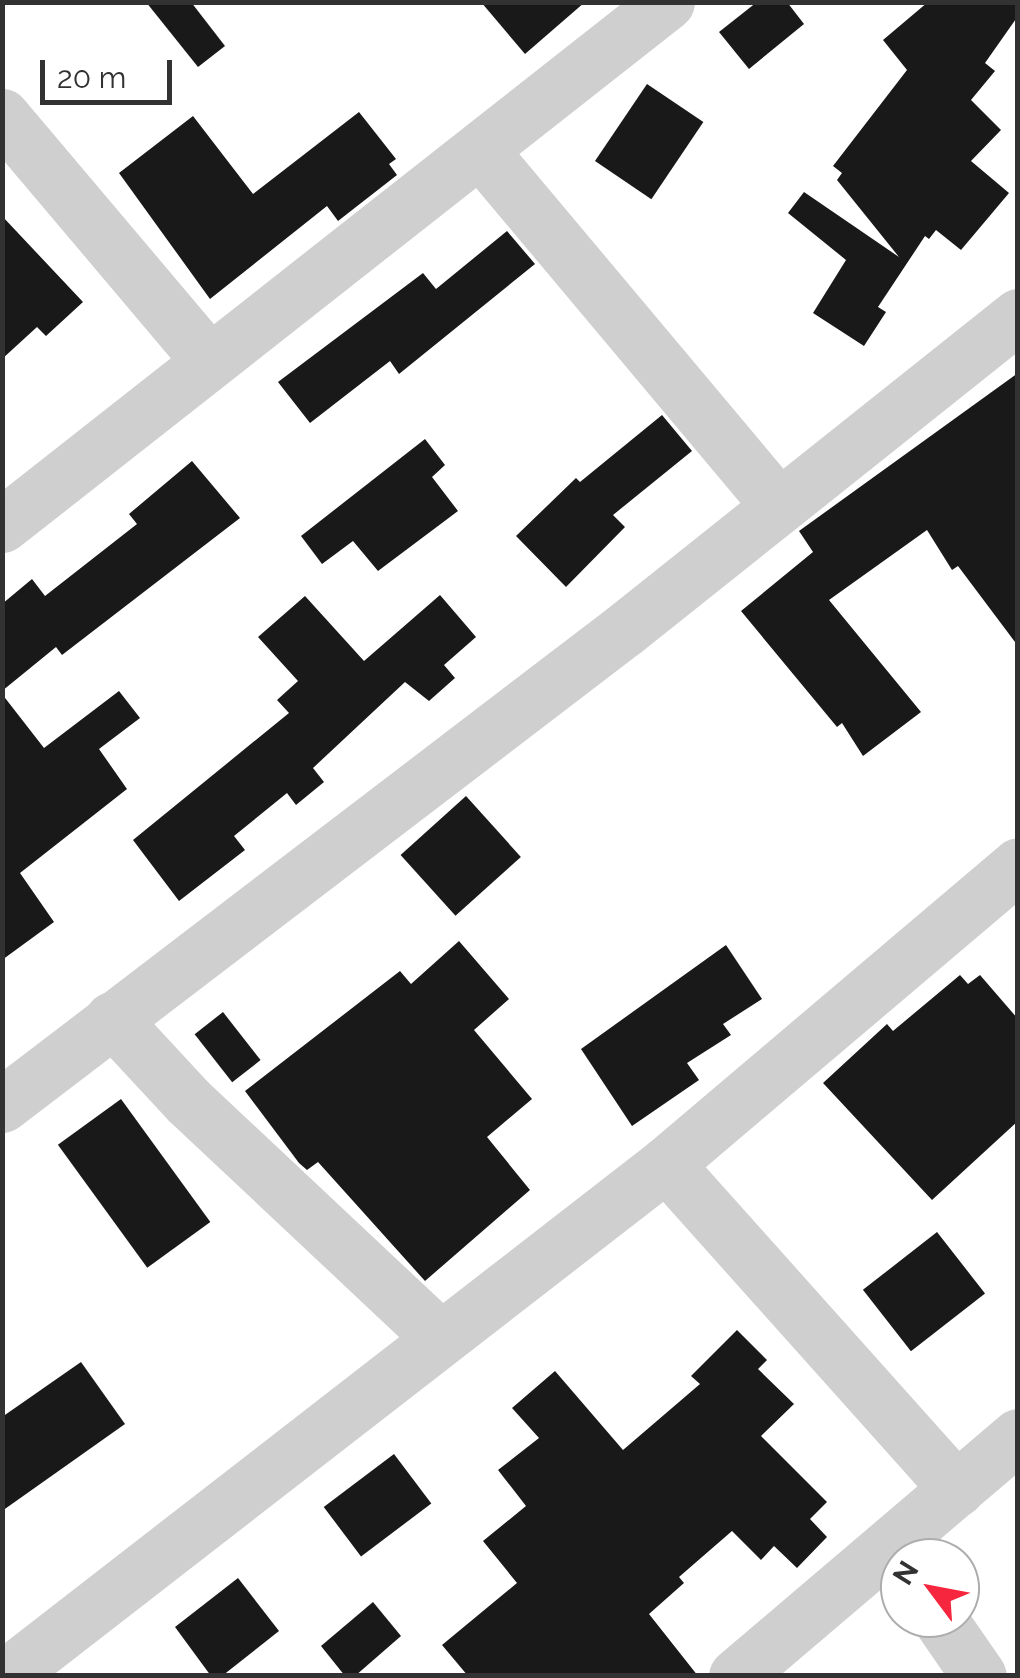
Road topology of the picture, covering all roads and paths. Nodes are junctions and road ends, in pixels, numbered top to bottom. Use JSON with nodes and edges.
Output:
{"nodes":[{"id":1,"x":666,"y":2,"type":"edge"},
{"id":2,"x":2,"y":116,"type":"edge"},
{"id":3,"x":480,"y":150,"type":"junction"},
{"id":4,"x":1018,"y":316,"type":"edge"},
{"id":5,"x":208,"y":360,"type":"junction"},
{"id":6,"x":779,"y":506,"type":"junction"},
{"id":7,"x":2,"y":524,"type":"edge"},
{"id":8,"x":1018,"y":865,"type":"edge"},
{"id":9,"x":112,"y":1019,"type":"junction"},
{"id":10,"x":2,"y":1105,"type":"edge"},
{"id":11,"x":666,"y":1164,"type":"junction"},
{"id":12,"x":440,"y":1338,"type":"junction"},
{"id":13,"x":1018,"y":1436,"type":"edge"},
{"id":14,"x":957,"y":1489,"type":"junction"},
{"id":15,"x":911,"y":1538,"type":"edge"},
{"id":16,"x":880,"y":1566,"type":"edge"},
{"id":17,"x":953,"y":1638,"type":"edge"},
{"id":18,"x":6,"y":1676,"type":"edge"},
{"id":19,"x":736,"y":1676,"type":"edge"},
{"id":20,"x":979,"y":1676,"type":"edge"}],
"edges":[{"from":1,"to":3,"type":"street"},
{"from":2,"to":5,"type":"street"},
{"from":3,"to":5,"type":"street"},
{"from":3,"to":6,"type":"street"},
{"from":4,"to":6,"type":"street"},
{"from":5,"to":7,"type":"street"},
{"from":6,"to":9,"type":"street"},
{"from":8,"to":11,"type":"street"},
{"from":9,"to":10,"type":"street"},
{"from":9,"to":12,"type":"street"},
{"from":11,"to":12,"type":"street"},
{"from":11,"to":14,"type":"street"},
{"from":12,"to":18,"type":"street"},
{"from":13,"to":14,"type":"street"},
{"from":14,"to":15,"type":"street"},
{"from":16,"to":19,"type":"street"},
{"from":17,"to":20,"type":"street"}]}
